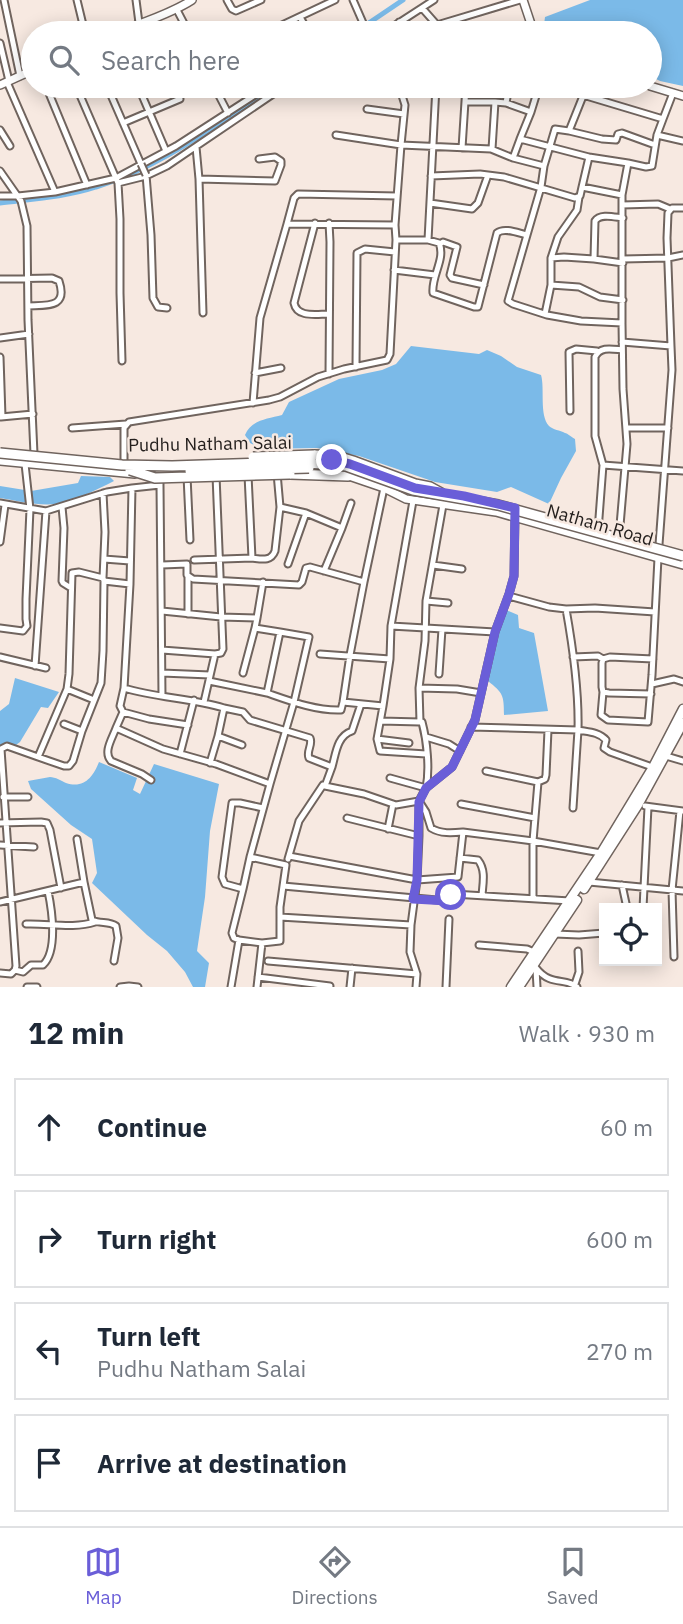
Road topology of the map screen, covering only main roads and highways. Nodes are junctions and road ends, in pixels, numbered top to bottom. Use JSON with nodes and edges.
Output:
{"nodes":[{"id":1,"x":192,"y":0,"type":"edge"},
{"id":2,"x":521,"y":0,"type":"edge"},
{"id":3,"x":145,"y":21,"type":"edge"},
{"id":4,"x":529,"y":21,"type":"edge"},
{"id":5,"x":21,"y":76,"type":"edge"},
{"id":6,"x":5,"y":83,"type":"edge"},
{"id":7,"x":662,"y":90,"type":"edge"},
{"id":8,"x":683,"y":96,"type":"edge"},
{"id":9,"x":0,"y":456,"type":"edge"},
{"id":10,"x":231,"y":464,"type":"junction"},
{"id":11,"x":127,"y":466,"type":"junction"},
{"id":12,"x":348,"y":476,"type":"junction"},
{"id":13,"x":385,"y":489,"type":"joint"},
{"id":14,"x":441,"y":493,"type":"junction"},
{"id":15,"x":498,"y":503,"type":"joint"},
{"id":16,"x":683,"y":556,"type":"edge"},
{"id":17,"x":683,"y":564,"type":"edge"},
{"id":18,"x":683,"y":709,"type":"edge"},
{"id":19,"x":683,"y":723,"type":"edge"},
{"id":20,"x":656,"y":768,"type":"junction"},
{"id":21,"x":532,"y":961,"type":"junction"},
{"id":22,"x":511,"y":987,"type":"edge"},
{"id":23,"x":519,"y":987,"type":"edge"}],
"edges":[{"from":1,"to":3,"type":"main road"},
{"from":2,"to":4,"type":"main road"},
{"from":5,"to":6,"type":"main road"},
{"from":7,"to":8,"type":"main road"},
{"from":9,"to":10,"type":"highway","bridge":true},
{"from":9,"to":11,"type":"highway","bridge":true},
{"from":9,"to":11,"type":"main road","name":"Pudhu Natham Salai"},
{"from":9,"to":12,"type":"main road","name":"Pudhu Natham Salai"},
{"from":10,"to":14,"type":"highway","bridge":true},
{"from":10,"to":16,"type":"highway","bridge":true},
{"from":11,"to":12,"type":"highway","bridge":true},
{"from":11,"to":14,"type":"main road","name":"Pudhu Natham Salai"},
{"from":11,"to":17,"type":"highway","bridge":true},
{"from":12,"to":13,"type":"main road","name":"Pudhu Natham Salai"},
{"from":13,"to":17,"type":"main road","name":"Natham Road"},
{"from":14,"to":15,"type":"main road","name":"Pudhu Natham Salai"},
{"from":15,"to":16,"type":"main road","name":"Natham Road"},
{"from":18,"to":20,"type":"main road"},
{"from":19,"to":20,"type":"main road"},
{"from":20,"to":21,"type":"main road"},
{"from":20,"to":21,"type":"main road"},
{"from":21,"to":22,"type":"main road"},
{"from":21,"to":23,"type":"main road"}]}
